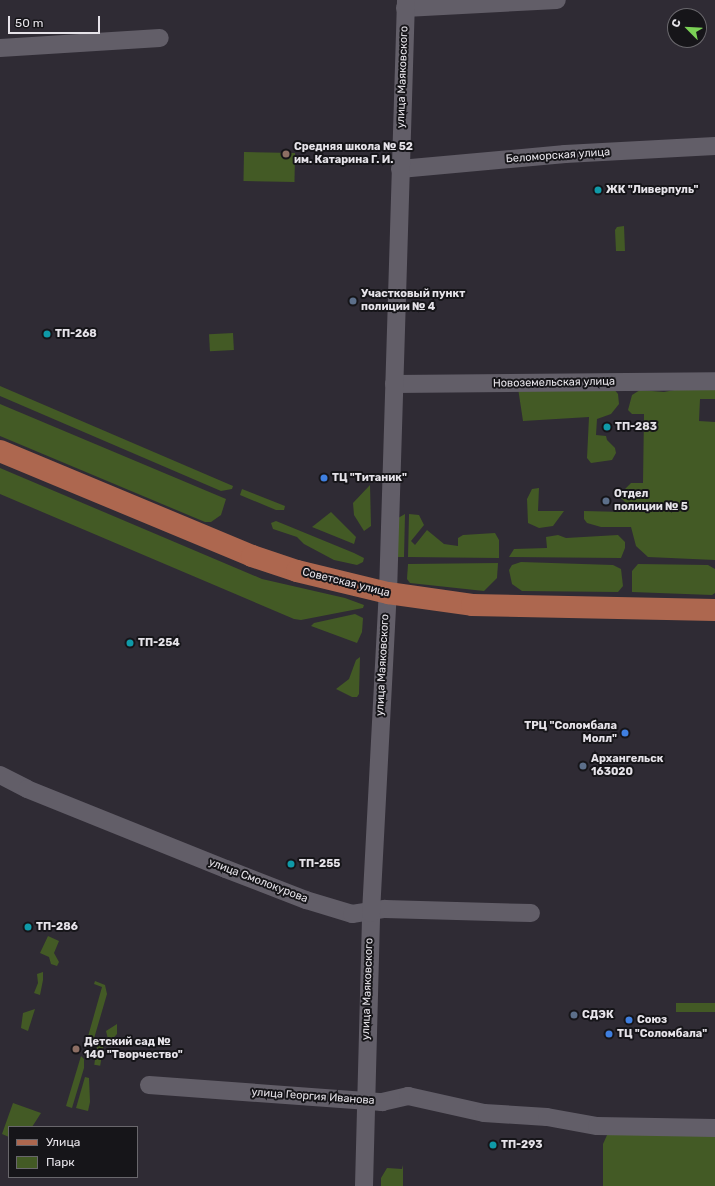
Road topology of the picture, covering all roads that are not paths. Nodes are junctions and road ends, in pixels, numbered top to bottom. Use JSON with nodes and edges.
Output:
{"nodes":[{"id":1,"x":557,"y":0,"type":"edge"},
{"id":2,"x":405,"y":4,"type":"edge"},
{"id":3,"x":160,"y":38,"type":"dead end"},
{"id":4,"x":0,"y":48,"type":"edge"},
{"id":5,"x":715,"y":146,"type":"edge"},
{"id":6,"x":400,"y":169,"type":"junction"},
{"id":7,"x":715,"y":381,"type":"edge"},
{"id":8,"x":394,"y":384,"type":"junction"},
{"id":9,"x":0,"y":451,"type":"edge"},
{"id":10,"x":388,"y":593,"type":"junction"},
{"id":11,"x":715,"y":610,"type":"edge"},
{"id":12,"x":0,"y":775,"type":"edge"},
{"id":13,"x":371,"y":913,"type":"junction"},
{"id":14,"x":531,"y":913,"type":"dead end"},
{"id":15,"x":149,"y":1085,"type":"dead end"},
{"id":16,"x":365,"y":1100,"type":"junction"},
{"id":17,"x":715,"y":1128,"type":"edge"},
{"id":18,"x":364,"y":1186,"type":"edge"}],
"edges":[{"from":1,"to":2,"type":"street"},
{"from":2,"to":6,"type":"street","name":"улица Маяковского"},
{"from":3,"to":4,"type":"street"},
{"from":5,"to":6,"type":"street","name":"Беломорская улица"},
{"from":6,"to":8,"type":"street","name":"улица Маяковского"},
{"from":7,"to":8,"type":"street","name":"Новоземельская улица"},
{"from":8,"to":10,"type":"street","name":"улица Маяковского"},
{"from":9,"to":10,"type":"main road","name":"Советская улица"},
{"from":10,"to":11,"type":"main road","name":"Советская улица"},
{"from":10,"to":13,"type":"street","name":"улица Маяковского"},
{"from":12,"to":13,"type":"street","name":"улица Смолокурова"},
{"from":13,"to":14,"type":"street","name":"улица Смолокурова"},
{"from":13,"to":16,"type":"street","name":"улица Маяковского"},
{"from":15,"to":16,"type":"street","name":"улица Георгия Иванова"},
{"from":16,"to":17,"type":"street","name":"улица Георгия Иванова"},
{"from":16,"to":18,"type":"street","name":"улица Маяковского"}]}
